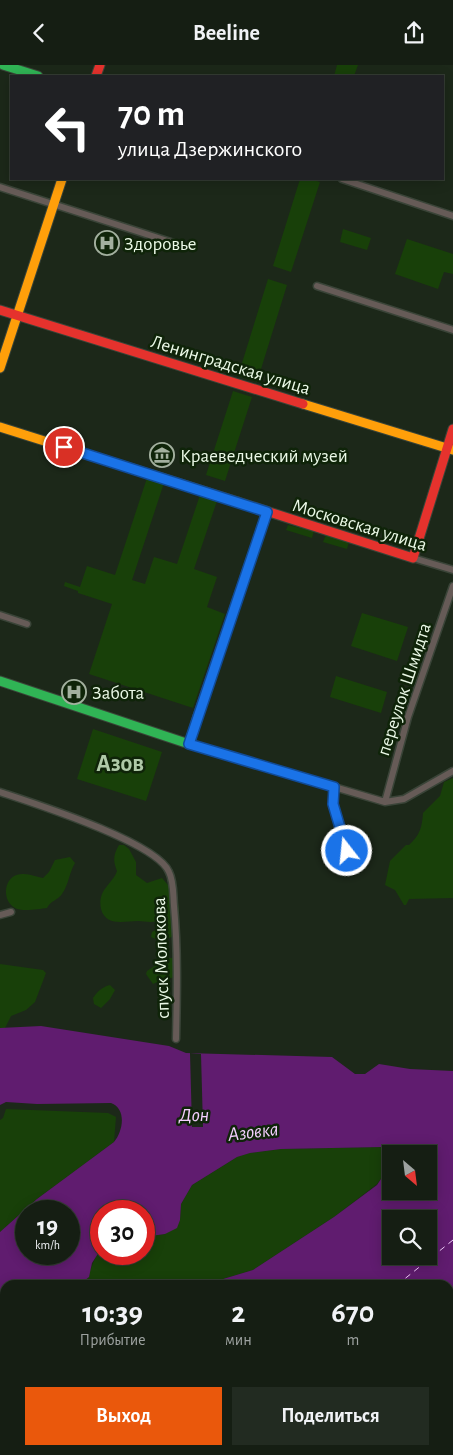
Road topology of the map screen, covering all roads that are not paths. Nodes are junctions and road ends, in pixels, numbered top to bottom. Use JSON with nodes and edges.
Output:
{"nodes":[{"id":1,"x":3,"y":65,"type":"edge"},
{"id":2,"x":35,"y":75,"type":"edge"},
{"id":3,"x":62,"y":180,"type":"edge"},
{"id":4,"x":345,"y":180,"type":"edge"},
{"id":5,"x":0,"y":187,"type":"edge"},
{"id":6,"x":54,"y":203,"type":"junction"},
{"id":7,"x":453,"y":216,"type":"edge"},
{"id":8,"x":177,"y":244,"type":"dead end"},
{"id":9,"x":317,"y":286,"type":"dead end"},
{"id":10,"x":0,"y":309,"type":"edge"},
{"id":11,"x":16,"y":315,"type":"junction"},
{"id":12,"x":453,"y":330,"type":"edge"},
{"id":13,"x":0,"y":369,"type":"edge"},
{"id":14,"x":0,"y":427,"type":"edge"},
{"id":15,"x":453,"y":429,"type":"edge"},
{"id":16,"x":450,"y":449,"type":"edge"},
{"id":17,"x":267,"y":512,"type":"junction"},
{"id":18,"x":413,"y":558,"type":"junction"},
{"id":19,"x":453,"y":570,"type":"edge"},
{"id":20,"x":453,"y":586,"type":"edge"},
{"id":21,"x":0,"y":615,"type":"edge"},
{"id":22,"x":27,"y":624,"type":"dead end"},
{"id":23,"x":0,"y":681,"type":"edge"},
{"id":24,"x":189,"y":744,"type":"junction"},
{"id":25,"x":453,"y":771,"type":"edge"},
{"id":26,"x":334,"y":787,"type":"junction"},
{"id":27,"x":0,"y":792,"type":"edge"},
{"id":28,"x":384,"y":802,"type":"junction"},
{"id":29,"x":347,"y":851,"type":"dead end"},
{"id":30,"x":11,"y":912,"type":"dead end"},
{"id":31,"x":0,"y":915,"type":"edge"},
{"id":32,"x":176,"y":1039,"type":"dead end"}],
"edges":[{"from":1,"to":2,"type":"street"},
{"from":3,"to":6,"type":"street"},
{"from":4,"to":7,"type":"street"},
{"from":5,"to":6,"type":"street"},
{"from":6,"to":8,"type":"street"},
{"from":6,"to":11,"type":"street"},
{"from":9,"to":12,"type":"street"},
{"from":10,"to":11,"type":"street","name":"Ленинградская улица"},
{"from":11,"to":13,"type":"street"},
{"from":11,"to":16,"type":"street","name":"Ленинградская улица"},
{"from":14,"to":17,"type":"street","name":"Московская улица"},
{"from":15,"to":16,"type":"street"},
{"from":16,"to":18,"type":"street"},
{"from":17,"to":18,"type":"street","name":"Московская улица"},
{"from":17,"to":24,"type":"street"},
{"from":18,"to":19,"type":"street","name":"Московская улица"},
{"from":20,"to":28,"type":"street","name":"переулок Шмидта"},
{"from":21,"to":22,"type":"street"},
{"from":23,"to":24,"type":"street"},
{"from":24,"to":26,"type":"street"},
{"from":25,"to":28,"type":"street"},
{"from":26,"to":28,"type":"street"},
{"from":26,"to":29,"type":"street"},
{"from":27,"to":32,"type":"street","name":"спуск Молокова"},
{"from":30,"to":31,"type":"street"}]}
